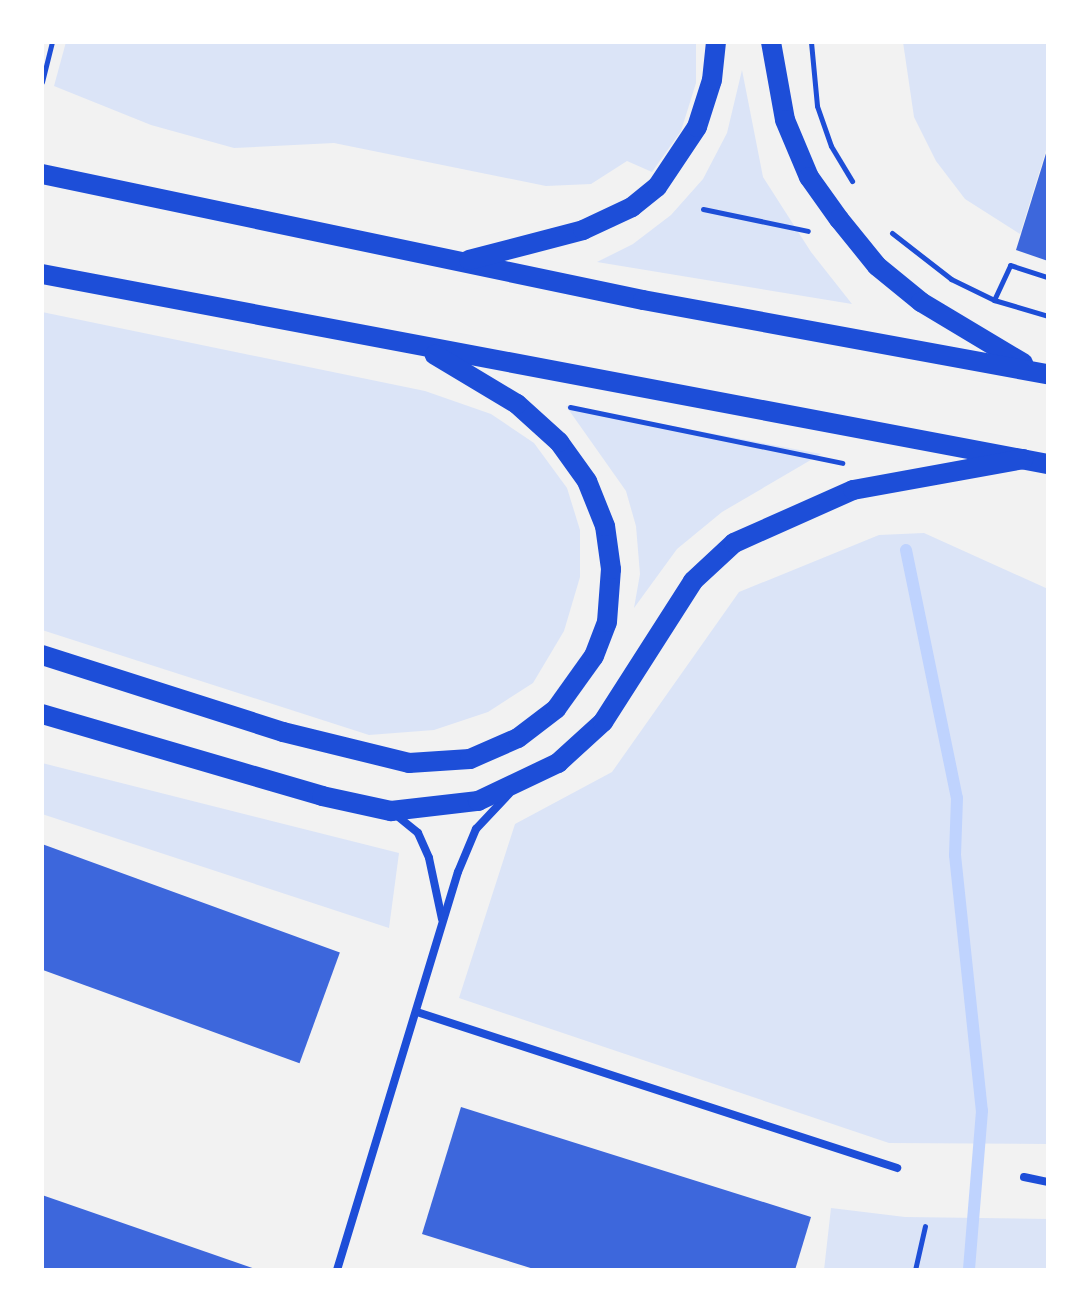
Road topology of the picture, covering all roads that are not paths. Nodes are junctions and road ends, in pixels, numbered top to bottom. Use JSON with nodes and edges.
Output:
{"nodes":[{"id":1,"x":716,"y":42,"type":"edge"},
{"id":2,"x":771,"y":42,"type":"edge"},
{"id":3,"x":42,"y":174,"type":"edge"},
{"id":4,"x":460,"y":262,"type":"junction"},
{"id":5,"x":42,"y":274,"type":"edge"},
{"id":6,"x":418,"y":346,"type":"junction"},
{"id":7,"x":1043,"y":373,"type":"edge"},
{"id":8,"x":1023,"y":459,"type":"junction"},
{"id":9,"x":1048,"y":464,"type":"edge"},
{"id":10,"x":42,"y":655,"type":"edge"},
{"id":11,"x":42,"y":714,"type":"edge"},
{"id":12,"x":519,"y":784,"type":"junction"},
{"id":13,"x":391,"y":811,"type":"junction"},
{"id":14,"x":443,"y":924,"type":"junction"},
{"id":15,"x":417,"y":1012,"type":"junction"},
{"id":16,"x":897,"y":1168,"type":"dead end"},
{"id":17,"x":1024,"y":1177,"type":"dead end"},
{"id":18,"x":1048,"y":1182,"type":"edge"},
{"id":19,"x":337,"y":1270,"type":"edge"}],
"edges":[{"from":1,"to":4,"type":"main road"},
{"from":2,"to":7,"type":"main road"},
{"from":3,"to":4,"type":"main road"},
{"from":4,"to":7,"type":"main road"},
{"from":5,"to":6,"type":"main road"},
{"from":6,"to":8,"type":"main road"},
{"from":6,"to":10,"type":"main road"},
{"from":8,"to":9,"type":"main road"},
{"from":8,"to":12,"type":"main road"},
{"from":11,"to":13,"type":"main road"},
{"from":12,"to":13,"type":"main road"},
{"from":12,"to":14,"type":"street"},
{"from":13,"to":14,"type":"street"},
{"from":14,"to":15,"type":"street"},
{"from":15,"to":16,"type":"street"},
{"from":15,"to":19,"type":"street"},
{"from":17,"to":18,"type":"street"}]}
